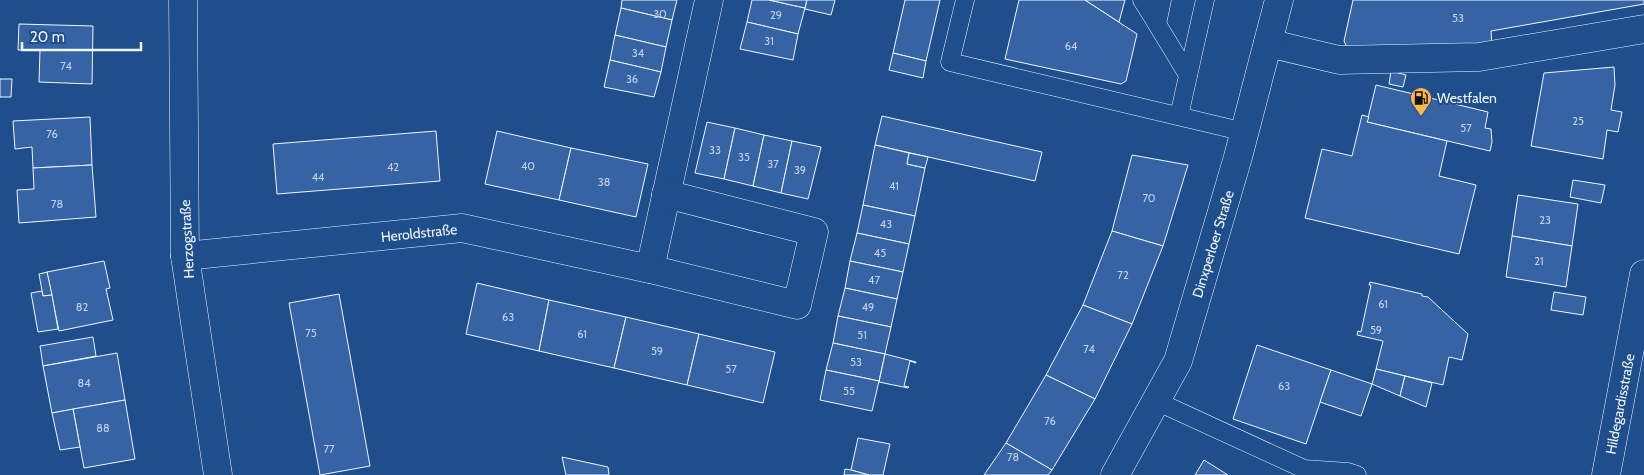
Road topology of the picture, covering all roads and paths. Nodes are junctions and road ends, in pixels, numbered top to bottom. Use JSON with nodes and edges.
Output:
{"nodes":[{"id":1,"x":183,"y":0,"type":"edge"},
{"id":2,"x":709,"y":0,"type":"edge"},
{"id":3,"x":965,"y":0,"type":"edge"},
{"id":4,"x":1142,"y":0,"type":"edge"},
{"id":5,"x":1162,"y":0,"type":"edge"},
{"id":6,"x":1205,"y":0,"type":"edge"},
{"id":7,"x":1279,"y":0,"type":"edge"},
{"id":8,"x":1157,"y":24,"type":"junction"},
{"id":9,"x":1644,"y":30,"type":"edge"},
{"id":10,"x":1268,"y":43,"type":"junction"},
{"id":11,"x":1188,"y":75,"type":"junction"},
{"id":12,"x":1179,"y":116,"type":"junction"},
{"id":13,"x":1245,"y":132,"type":"junction"},
{"id":14,"x":666,"y":194,"type":"junction"},
{"id":15,"x":185,"y":256,"type":"junction"},
{"id":16,"x":650,"y":269,"type":"junction"},
{"id":17,"x":1644,"y":274,"type":"edge"},
{"id":18,"x":1156,"y":401,"type":"junction"},
{"id":19,"x":218,"y":475,"type":"edge"},
{"id":20,"x":1116,"y":475,"type":"edge"},
{"id":21,"x":1356,"y":475,"type":"edge"},
{"id":22,"x":1606,"y":475,"type":"edge"}],
"edges":[{"from":1,"to":15,"type":"street","name":"Herzogstraße"},
{"from":2,"to":14,"type":"street"},
{"from":3,"to":12,"type":"lane"},
{"from":4,"to":8,"type":"lane"},
{"from":5,"to":8,"type":"lane"},
{"from":6,"to":11,"type":"lane"},
{"from":7,"to":10,"type":"street","name":"Dinxperloer Straße"},
{"from":8,"to":11,"type":"lane"},
{"from":9,"to":10,"type":"street"},
{"from":10,"to":13,"type":"street","name":"Dinxperloer Straße"},
{"from":11,"to":12,"type":"lane"},
{"from":12,"to":13,"type":"lane"},
{"from":13,"to":18,"type":"street","name":"Dinxperloer Straße"},
{"from":14,"to":16,"type":"street"},
{"from":14,"to":16,"type":"street","name":"Heroldstraße"},
{"from":15,"to":16,"type":"street","name":"Heroldstraße"},
{"from":15,"to":19,"type":"street","name":"Herzogstraße"},
{"from":17,"to":22,"type":"street","name":"Hildegardisstraße"},
{"from":18,"to":20,"type":"street","name":"Dinxperloer Straße"},
{"from":18,"to":21,"type":"lane"}]}
